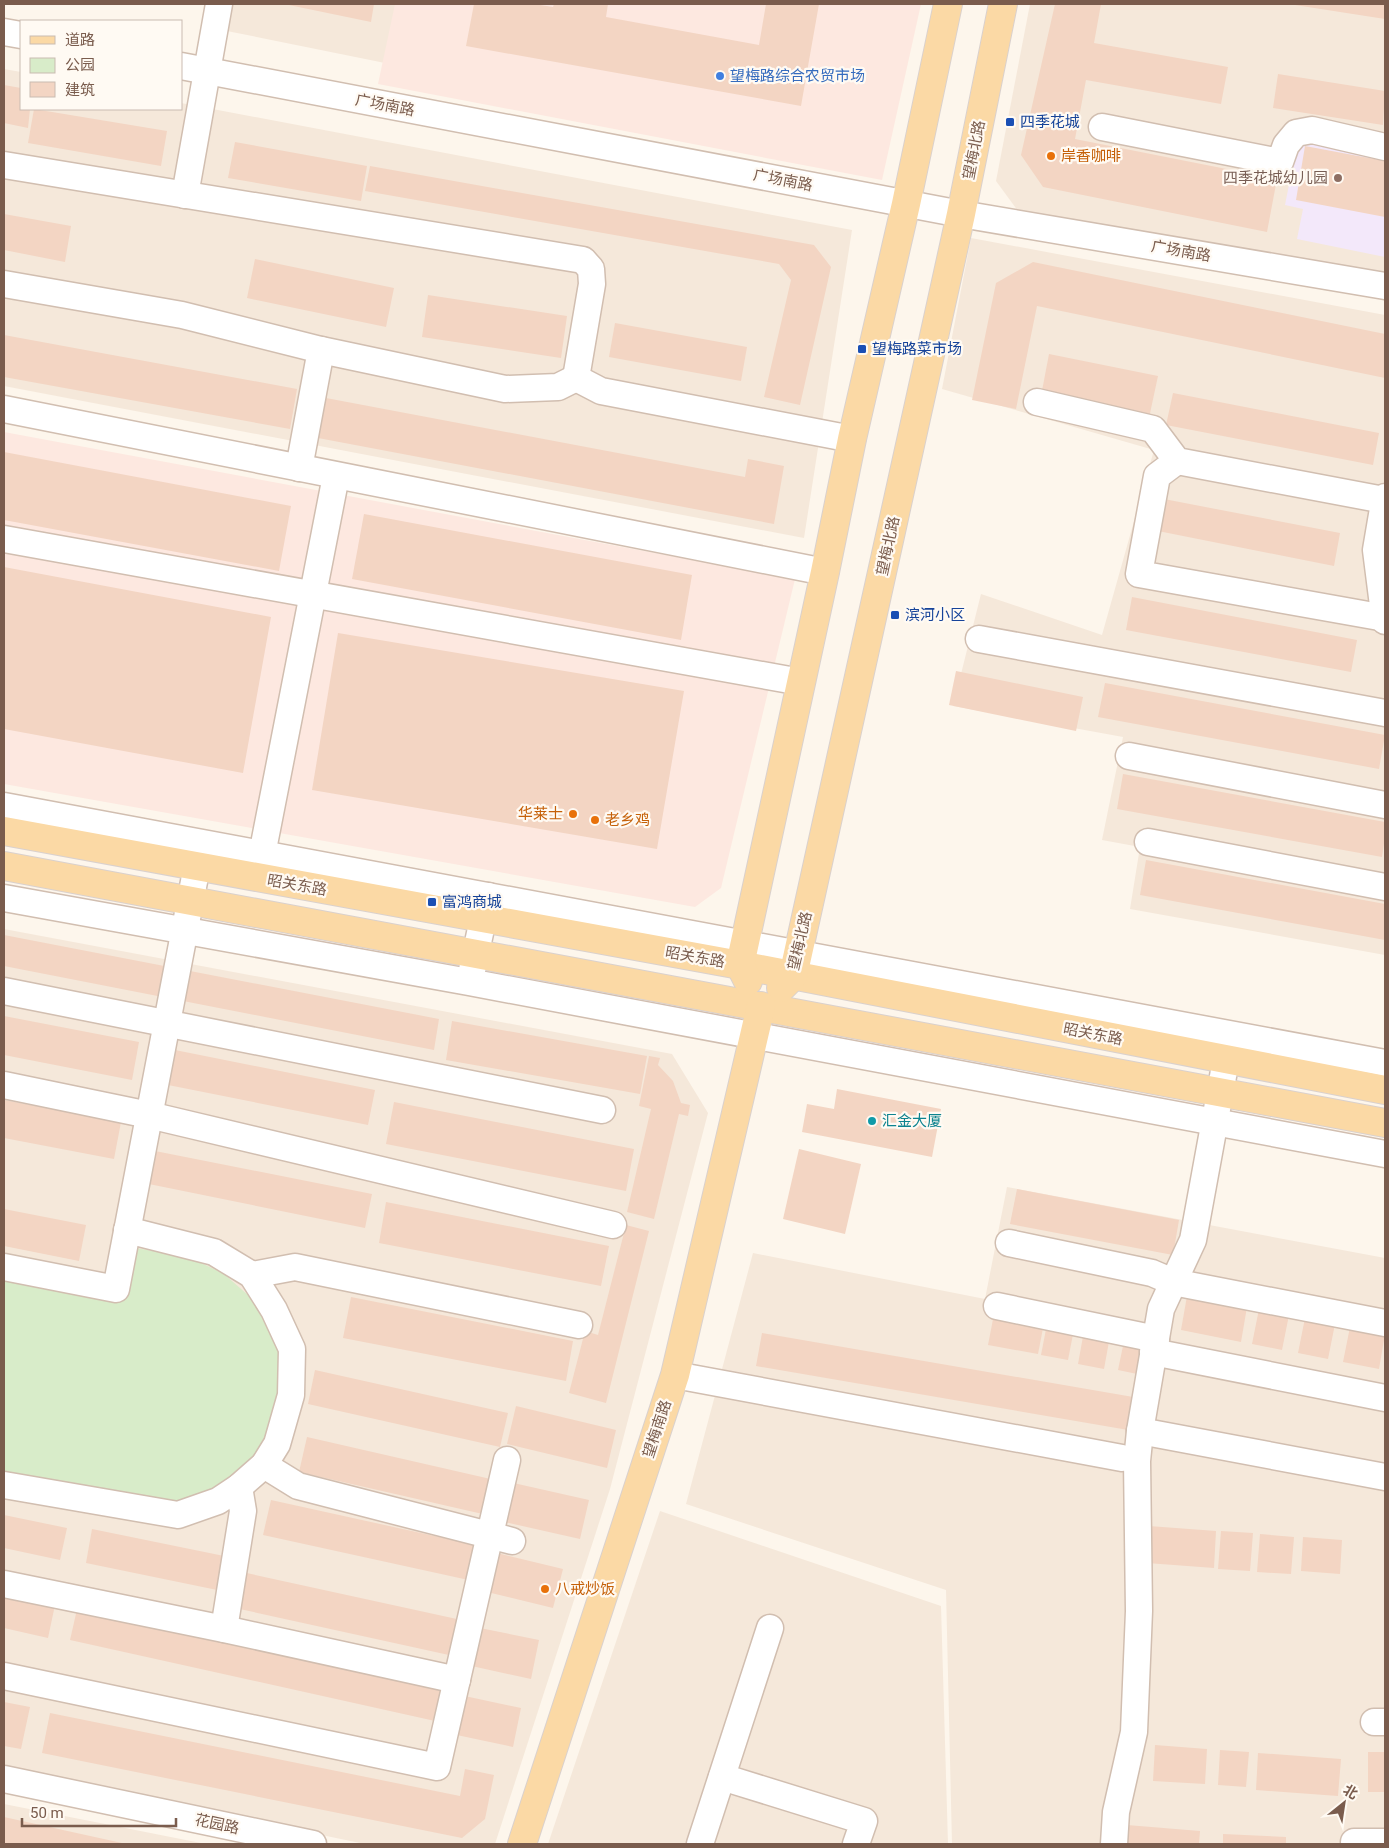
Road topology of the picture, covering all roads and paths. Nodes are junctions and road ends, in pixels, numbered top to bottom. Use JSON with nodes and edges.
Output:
{"nodes":[{"id":1,"x":219,"y":4,"type":"edge"},
{"id":2,"x":948,"y":4,"type":"edge"},
{"id":3,"x":1003,"y":4,"type":"edge"},
{"id":4,"x":4,"y":32,"type":"edge"},
{"id":5,"x":20,"y":36,"type":"edge"},
{"id":6,"x":182,"y":66,"type":"edge"},
{"id":7,"x":207,"y":71,"type":"junction"},
{"id":8,"x":1102,"y":127,"type":"dead end"},
{"id":9,"x":1385,"y":147,"type":"edge"},
{"id":10,"x":4,"y":165,"type":"edge"},
{"id":11,"x":185,"y":195,"type":"junction"},
{"id":12,"x":906,"y":204,"type":"junction"},
{"id":13,"x":961,"y":214,"type":"junction"},
{"id":14,"x":4,"y":284,"type":"edge"},
{"id":15,"x":1385,"y":286,"type":"edge"},
{"id":16,"x":321,"y":350,"type":"junction"},
{"id":17,"x":576,"y":378,"type":"junction"},
{"id":18,"x":1038,"y":402,"type":"dead end"},
{"id":19,"x":4,"y":409,"type":"edge"},
{"id":20,"x":852,"y":439,"type":"junction"},
{"id":21,"x":1177,"y":461,"type":"junction"},
{"id":22,"x":299,"y":468,"type":"junction"},
{"id":23,"x":336,"y":476,"type":"junction"},
{"id":24,"x":1384,"y":498,"type":"edge"},
{"id":25,"x":4,"y":539,"type":"edge"},
{"id":26,"x":1382,"y":568,"type":"edge"},
{"id":27,"x":826,"y":572,"type":"junction"},
{"id":28,"x":313,"y":594,"type":"junction"},
{"id":29,"x":1385,"y":619,"type":"edge"},
{"id":30,"x":979,"y":639,"type":"dead end"},
{"id":31,"x":801,"y":682,"type":"junction"},
{"id":32,"x":1385,"y":713,"type":"edge"},
{"id":33,"x":1129,"y":756,"type":"dead end"},
{"id":34,"x":1385,"y":805,"type":"edge"},
{"id":35,"x":4,"y":806,"type":"edge"},
{"id":36,"x":4,"y":832,"type":"edge"},
{"id":37,"x":1148,"y":842,"type":"dead end"},
{"id":38,"x":199,"y":854,"type":"junction"},
{"id":39,"x":260,"y":865,"type":"junction"},
{"id":40,"x":4,"y":866,"type":"edge"},
{"id":41,"x":1385,"y":887,"type":"edge"},
{"id":42,"x":4,"y":898,"type":"edge"},
{"id":43,"x":190,"y":901,"type":"junction"},
{"id":44,"x":485,"y":907,"type":"junction"},
{"id":45,"x":184,"y":931,"type":"junction"},
{"id":46,"x":476,"y":953,"type":"junction"},
{"id":47,"x":742,"y":954,"type":"junction"},
{"id":48,"x":796,"y":965,"type":"junction"},
{"id":49,"x":469,"y":982,"type":"junction"},
{"id":50,"x":4,"y":991,"type":"edge"},
{"id":51,"x":762,"y":1006,"type":"junction"},
{"id":52,"x":167,"y":1024,"type":"junction"},
{"id":53,"x":754,"y":1036,"type":"junction"},
{"id":54,"x":1226,"y":1060,"type":"junction"},
{"id":55,"x":1385,"y":1063,"type":"edge"},
{"id":56,"x":4,"y":1085,"type":"edge"},
{"id":57,"x":1385,"y":1090,"type":"edge"},
{"id":58,"x":1219,"y":1092,"type":"junction"},
{"id":59,"x":602,"y":1110,"type":"dead end"},
{"id":60,"x":149,"y":1116,"type":"junction"},
{"id":61,"x":1213,"y":1122,"type":"junction"},
{"id":62,"x":1385,"y":1123,"type":"edge"},
{"id":63,"x":1385,"y":1154,"type":"edge"},
{"id":64,"x":613,"y":1225,"type":"dead end"},
{"id":65,"x":127,"y":1230,"type":"junction"},
{"id":66,"x":1009,"y":1243,"type":"dead end"},
{"id":67,"x":4,"y":1267,"type":"edge"},
{"id":68,"x":252,"y":1275,"type":"junction"},
{"id":69,"x":1173,"y":1282,"type":"junction"},
{"id":70,"x":997,"y":1306,"type":"dead end"},
{"id":71,"x":1385,"y":1323,"type":"edge"},
{"id":72,"x":579,"y":1325,"type":"dead end"},
{"id":73,"x":1154,"y":1346,"type":"junction"},
{"id":74,"x":675,"y":1375,"type":"junction"},
{"id":75,"x":1385,"y":1398,"type":"edge"},
{"id":76,"x":1140,"y":1431,"type":"junction"},
{"id":77,"x":507,"y":1460,"type":"dead end"},
{"id":78,"x":1130,"y":1460,"type":"junction"},
{"id":79,"x":264,"y":1465,"type":"junction"},
{"id":80,"x":1385,"y":1478,"type":"edge"},
{"id":81,"x":4,"y":1485,"type":"edge"},
{"id":82,"x":239,"y":1487,"type":"junction"},
{"id":83,"x":512,"y":1541,"type":"dead end"},
{"id":84,"x":4,"y":1584,"type":"edge"},
{"id":85,"x":770,"y":1628,"type":"dead end"},
{"id":86,"x":224,"y":1629,"type":"junction"},
{"id":87,"x":4,"y":1676,"type":"edge"},
{"id":88,"x":457,"y":1680,"type":"junction"},
{"id":89,"x":722,"y":1777,"type":"junction"},
{"id":90,"x":4,"y":1779,"type":"edge"},
{"id":91,"x":1354,"y":1842,"type":"dead end"},
{"id":92,"x":1385,"y":1842,"type":"edge"},
{"id":93,"x":313,"y":1844,"type":"edge"},
{"id":94,"x":522,"y":1844,"type":"edge"},
{"id":95,"x":700,"y":1844,"type":"edge"},
{"id":96,"x":856,"y":1844,"type":"edge"},
{"id":97,"x":1114,"y":1844,"type":"edge"}],
"edges":[{"from":1,"to":7,"type":"street"},
{"from":2,"to":12,"type":"main road"},
{"from":3,"to":13,"type":"main road","name":"望梅北路"},
{"from":4,"to":5,"type":"street"},
{"from":6,"to":7,"type":"street","name":"广场南路"},
{"from":7,"to":11,"type":"street"},
{"from":7,"to":12,"type":"street","name":"广场南路"},
{"from":8,"to":9,"type":"street"},
{"from":10,"to":11,"type":"street"},
{"from":11,"to":17,"type":"street"},
{"from":12,"to":13,"type":"street","name":"广场南路"},
{"from":12,"to":20,"type":"main road"},
{"from":13,"to":15,"type":"street","name":"广场南路"},
{"from":13,"to":48,"type":"main road","name":"望梅北路"},
{"from":14,"to":16,"type":"street"},
{"from":16,"to":17,"type":"street"},
{"from":16,"to":22,"type":"street"},
{"from":17,"to":20,"type":"street"},
{"from":18,"to":21,"type":"street"},
{"from":19,"to":22,"type":"street"},
{"from":20,"to":27,"type":"main road"},
{"from":21,"to":24,"type":"street"},
{"from":21,"to":29,"type":"street"},
{"from":22,"to":23,"type":"street"},
{"from":23,"to":27,"type":"street"},
{"from":23,"to":28,"type":"street"},
{"from":24,"to":26,"type":"street"},
{"from":25,"to":28,"type":"street"},
{"from":26,"to":29,"type":"street"},
{"from":27,"to":31,"type":"main road"},
{"from":28,"to":31,"type":"street"},
{"from":28,"to":39,"type":"street"},
{"from":30,"to":32,"type":"street"},
{"from":31,"to":47,"type":"main road"},
{"from":33,"to":34,"type":"street"},
{"from":35,"to":38,"type":"street"},
{"from":36,"to":38,"type":"main road","name":"昭关东路"},
{"from":37,"to":41,"type":"street"},
{"from":38,"to":39,"type":"main road","name":"昭关东路"},
{"from":38,"to":43,"type":"street"},
{"from":39,"to":44,"type":"main road","name":"昭关东路"},
{"from":40,"to":43,"type":"main road"},
{"from":42,"to":45,"type":"street"},
{"from":43,"to":45,"type":"street"},
{"from":43,"to":46,"type":"main road"},
{"from":44,"to":46,"type":"street"},
{"from":44,"to":47,"type":"main road","name":"昭关东路"},
{"from":45,"to":49,"type":"street"},
{"from":45,"to":52,"type":"street"},
{"from":46,"to":49,"type":"street"},
{"from":46,"to":51,"type":"main road"},
{"from":47,"to":48,"type":"main road","name":"昭关东路"},
{"from":47,"to":51,"type":"main road"},
{"from":48,"to":51,"type":"main road","name":"望梅北路"},
{"from":48,"to":54,"type":"main road","name":"昭关东路"},
{"from":48,"to":55,"type":"street"},
{"from":49,"to":53,"type":"street"},
{"from":50,"to":52,"type":"street"},
{"from":51,"to":53,"type":"main road","name":"望梅南路"},
{"from":51,"to":58,"type":"main road"},
{"from":52,"to":59,"type":"street"},
{"from":52,"to":60,"type":"street"},
{"from":53,"to":61,"type":"street"},
{"from":53,"to":74,"type":"main road","name":"望梅南路"},
{"from":54,"to":57,"type":"main road","name":"昭关东路"},
{"from":54,"to":58,"type":"street"},
{"from":56,"to":60,"type":"street"},
{"from":58,"to":61,"type":"street"},
{"from":58,"to":62,"type":"main road"},
{"from":60,"to":64,"type":"street"},
{"from":60,"to":65,"type":"street"},
{"from":61,"to":63,"type":"street"},
{"from":61,"to":69,"type":"street"},
{"from":65,"to":67,"type":"street"},
{"from":65,"to":68,"type":"street"},
{"from":66,"to":69,"type":"street"},
{"from":68,"to":72,"type":"street"},
{"from":68,"to":79,"type":"street"},
{"from":69,"to":71,"type":"street"},
{"from":69,"to":73,"type":"street"},
{"from":70,"to":73,"type":"street"},
{"from":73,"to":75,"type":"street"},
{"from":73,"to":76,"type":"street"},
{"from":74,"to":78,"type":"street"},
{"from":74,"to":94,"type":"main road","name":"望梅南路"},
{"from":76,"to":78,"type":"street"},
{"from":76,"to":80,"type":"street"},
{"from":77,"to":88,"type":"street"},
{"from":78,"to":97,"type":"street"},
{"from":79,"to":82,"type":"street"},
{"from":79,"to":83,"type":"street"},
{"from":81,"to":82,"type":"street"},
{"from":82,"to":86,"type":"street"},
{"from":84,"to":86,"type":"street"},
{"from":85,"to":89,"type":"street"},
{"from":86,"to":88,"type":"street"},
{"from":87,"to":88,"type":"street"},
{"from":89,"to":95,"type":"street"},
{"from":89,"to":96,"type":"street"},
{"from":90,"to":93,"type":"street","name":"花园路"},
{"from":91,"to":92,"type":"street"}]}
